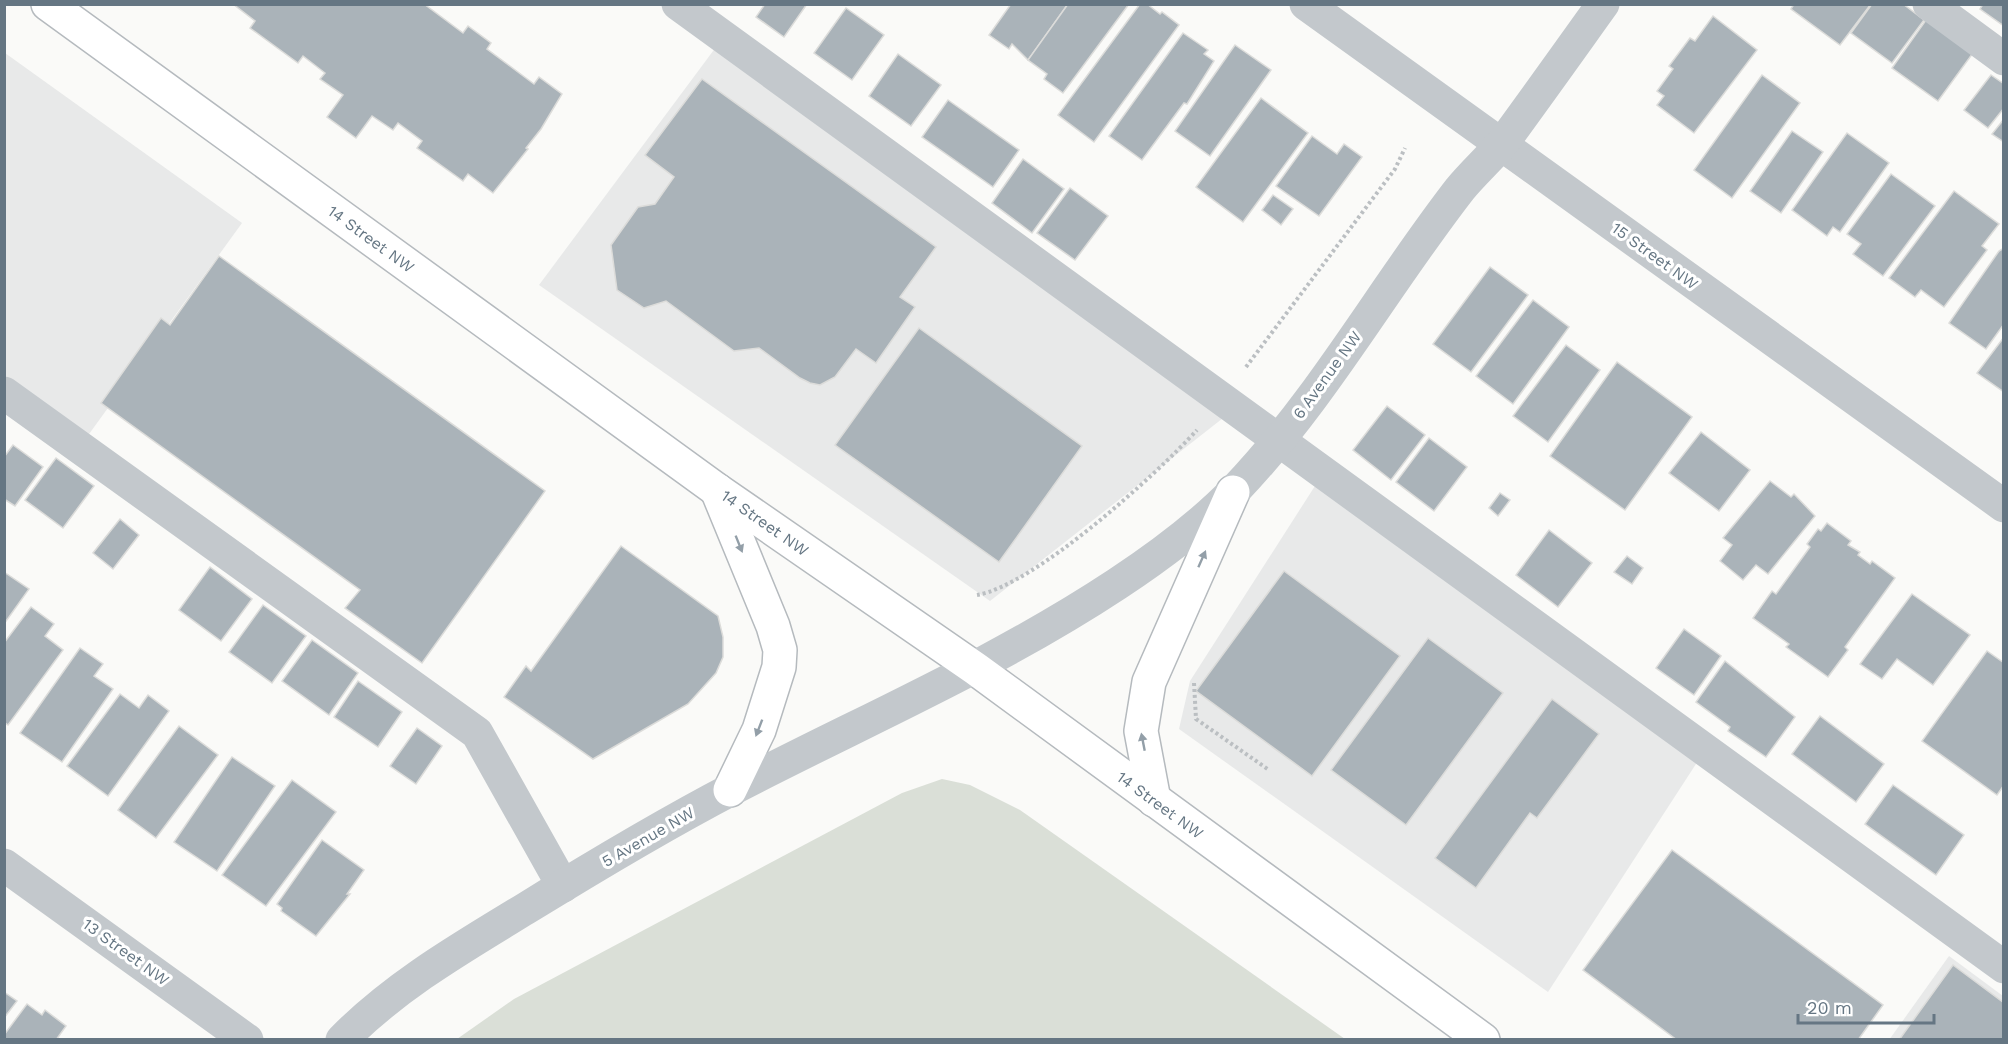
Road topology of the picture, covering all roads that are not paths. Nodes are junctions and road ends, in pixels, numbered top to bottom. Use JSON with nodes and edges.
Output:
{"nodes":[{"id":1,"x":48,"y":4,"type":"edge"},
{"id":2,"x":678,"y":4,"type":"edge"},
{"id":3,"x":1306,"y":4,"type":"edge"},
{"id":4,"x":1603,"y":4,"type":"edge"},
{"id":5,"x":1929,"y":4,"type":"edge"},
{"id":6,"x":2004,"y":58,"type":"edge"},
{"id":7,"x":1502,"y":144,"type":"junction"},
{"id":8,"x":4,"y":393,"type":"edge"},
{"id":9,"x":1278,"y":441,"type":"junction"},
{"id":10,"x":717,"y":489,"type":"junction"},
{"id":11,"x":1233,"y":492,"type":"junction"},
{"id":12,"x":2004,"y":506,"type":"edge"},
{"id":13,"x":976,"y":669,"type":"junction"},
{"id":14,"x":730,"y":790,"type":"junction"},
{"id":15,"x":1154,"y":800,"type":"junction"},
{"id":16,"x":4,"y":865,"type":"edge"},
{"id":17,"x":562,"y":886,"type":"junction"},
{"id":18,"x":2004,"y":967,"type":"edge"},
{"id":19,"x":247,"y":1040,"type":"edge"},
{"id":20,"x":342,"y":1040,"type":"edge"},
{"id":21,"x":1483,"y":1040,"type":"edge"}],
"edges":[{"from":1,"to":10,"type":"main road","name":"14 Street NW"},
{"from":2,"to":9,"type":"street"},
{"from":3,"to":7,"type":"street","name":"15 Street NW"},
{"from":4,"to":7,"type":"street","name":"6 Avenue NW"},
{"from":5,"to":6,"type":"street"},
{"from":7,"to":9,"type":"street","name":"6 Avenue NW"},
{"from":7,"to":12,"type":"street","name":"15 Street NW"},
{"from":8,"to":17,"type":"street"},
{"from":9,"to":11,"type":"street","name":"6 Avenue NW"},
{"from":9,"to":18,"type":"street"},
{"from":10,"to":13,"type":"main road","name":"14 Street NW"},
{"from":10,"to":14,"type":"main road","one_way":true},
{"from":11,"to":13,"type":"street","name":"6 Avenue NW"},
{"from":15,"to":11,"type":"main road","one_way":true},
{"from":13,"to":14,"type":"street","name":"5 Avenue NW"},
{"from":13,"to":15,"type":"main road","name":"14 Street NW"},
{"from":14,"to":17,"type":"street","name":"5 Avenue NW"},
{"from":15,"to":21,"type":"main road","name":"14 Street NW"},
{"from":16,"to":19,"type":"street","name":"13 Street NW"},
{"from":17,"to":20,"type":"street","name":"5 Avenue NW"}]}
